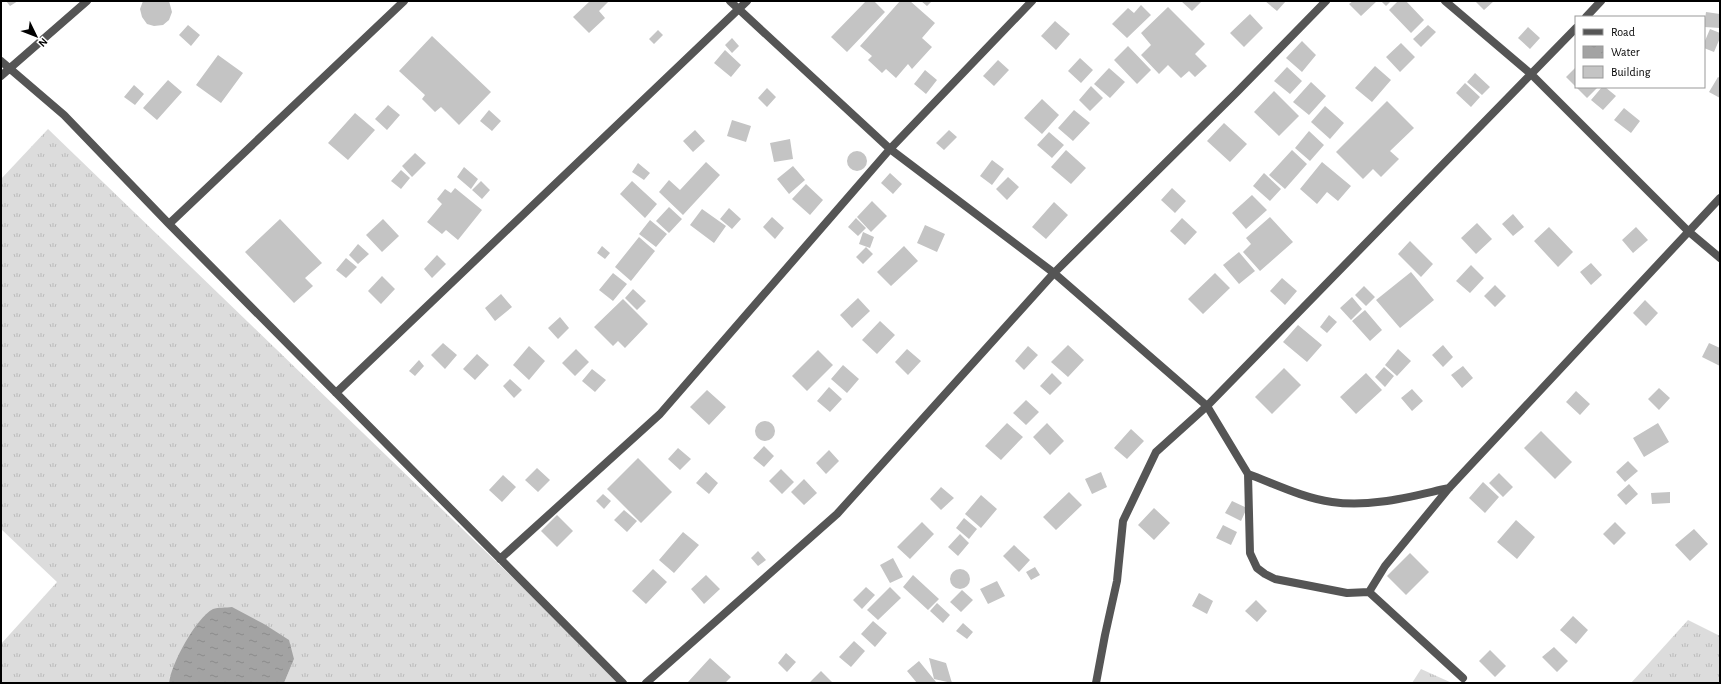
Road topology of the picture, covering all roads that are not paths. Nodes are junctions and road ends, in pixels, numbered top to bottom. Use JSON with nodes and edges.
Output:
{"nodes":[{"id":1,"x":86,"y":1,"type":"edge"},
{"id":2,"x":404,"y":1,"type":"edge"},
{"id":3,"x":730,"y":1,"type":"edge"},
{"id":4,"x":747,"y":1,"type":"edge"},
{"id":5,"x":1032,"y":1,"type":"edge"},
{"id":6,"x":1326,"y":1,"type":"edge"},
{"id":7,"x":1445,"y":1,"type":"edge"},
{"id":8,"x":1601,"y":1,"type":"edge"},
{"id":9,"x":739,"y":10,"type":"junction"},
{"id":10,"x":1587,"y":16,"type":"edge"},
{"id":11,"x":1575,"y":29,"type":"edge"},
{"id":12,"x":1,"y":61,"type":"edge"},
{"id":13,"x":9,"y":68,"type":"junction"},
{"id":14,"x":1532,"y":74,"type":"junction"},
{"id":15,"x":1,"y":76,"type":"edge"},
{"id":16,"x":890,"y":149,"type":"junction"},
{"id":17,"x":1720,"y":198,"type":"edge"},
{"id":18,"x":169,"y":224,"type":"junction"},
{"id":19,"x":1688,"y":231,"type":"junction"},
{"id":20,"x":1720,"y":258,"type":"edge"},
{"id":21,"x":1054,"y":273,"type":"junction"},
{"id":22,"x":336,"y":392,"type":"junction"},
{"id":23,"x":1207,"y":406,"type":"junction"},
{"id":24,"x":1248,"y":474,"type":"junction"},
{"id":25,"x":1449,"y":488,"type":"junction"},
{"id":26,"x":500,"y":559,"type":"junction"},
{"id":27,"x":1370,"y":592,"type":"junction"},
{"id":28,"x":1463,"y":678,"type":"dead end"},
{"id":29,"x":623,"y":683,"type":"edge"},
{"id":30,"x":646,"y":683,"type":"edge"},
{"id":31,"x":1096,"y":683,"type":"edge"}],
"edges":[{"from":1,"to":13,"type":"street"},
{"from":2,"to":18,"type":"street"},
{"from":3,"to":9,"type":"street"},
{"from":4,"to":9,"type":"street"},
{"from":5,"to":16,"type":"street"},
{"from":6,"to":21,"type":"street"},
{"from":7,"to":14,"type":"street"},
{"from":8,"to":10,"type":"street"},
{"from":9,"to":16,"type":"street"},
{"from":9,"to":22,"type":"street"},
{"from":11,"to":14,"type":"street"},
{"from":12,"to":13,"type":"street"},
{"from":13,"to":15,"type":"street"},
{"from":13,"to":18,"type":"street"},
{"from":14,"to":19,"type":"street"},
{"from":14,"to":23,"type":"street"},
{"from":16,"to":21,"type":"street"},
{"from":16,"to":26,"type":"street"},
{"from":17,"to":19,"type":"street"},
{"from":18,"to":22,"type":"street"},
{"from":19,"to":20,"type":"street"},
{"from":19,"to":25,"type":"street"},
{"from":21,"to":23,"type":"street"},
{"from":21,"to":30,"type":"street"},
{"from":22,"to":26,"type":"street"},
{"from":23,"to":24,"type":"street"},
{"from":23,"to":31,"type":"street"},
{"from":24,"to":25,"type":"street"},
{"from":24,"to":27,"type":"street"},
{"from":25,"to":27,"type":"street"},
{"from":26,"to":29,"type":"street"},
{"from":27,"to":28,"type":"street"}]}
